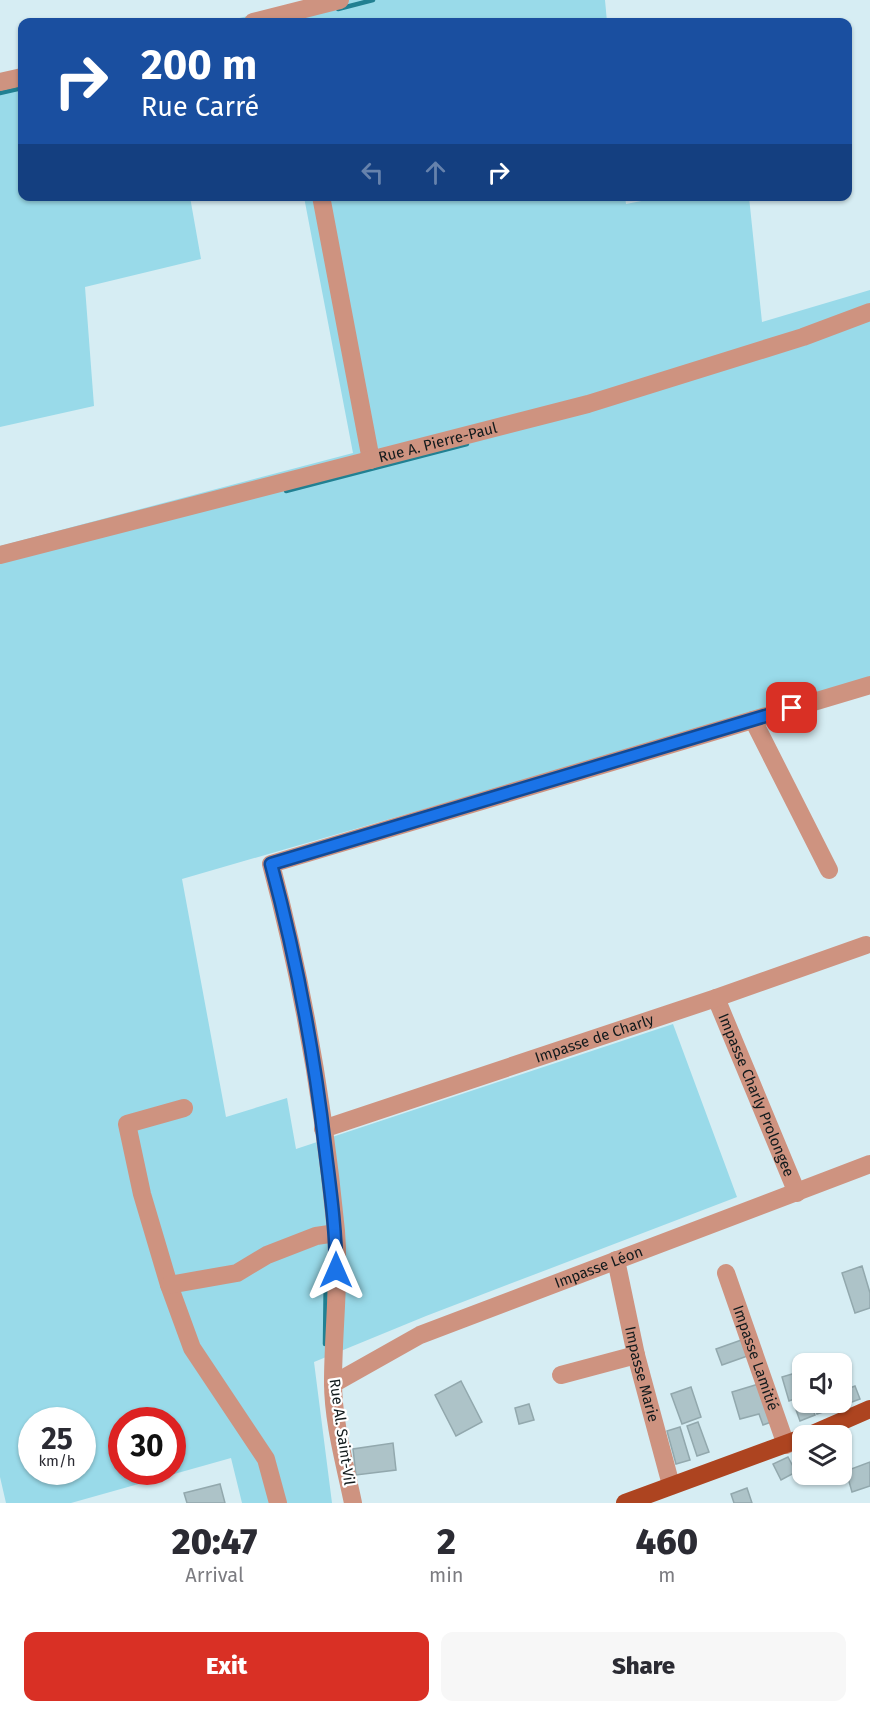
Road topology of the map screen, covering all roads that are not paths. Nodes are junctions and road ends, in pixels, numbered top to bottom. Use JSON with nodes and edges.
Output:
{"nodes":[{"id":1,"x":340,"y":0,"type":"edge"},
{"id":2,"x":284,"y":13,"type":"edge"},
{"id":3,"x":267,"y":18,"type":"edge"},
{"id":4,"x":18,"y":77,"type":"edge"},
{"id":5,"x":0,"y":82,"type":"edge"},
{"id":6,"x":322,"y":201,"type":"edge"},
{"id":7,"x":870,"y":312,"type":"edge"},
{"id":8,"x":371,"y":460,"type":"junction"},
{"id":9,"x":0,"y":555,"type":"edge"},
{"id":10,"x":870,"y":685,"type":"edge"},
{"id":11,"x":753,"y":720,"type":"junction"},
{"id":12,"x":829,"y":870,"type":"dead end"},
{"id":13,"x":866,"y":945,"type":"dead end"},
{"id":14,"x":716,"y":998,"type":"junction"},
{"id":15,"x":184,"y":1108,"type":"dead end"},
{"id":16,"x":323,"y":1129,"type":"junction"},
{"id":17,"x":870,"y":1164,"type":"edge"},
{"id":18,"x":797,"y":1192,"type":"junction"},
{"id":19,"x":336,"y":1233,"type":"junction"},
{"id":20,"x":616,"y":1260,"type":"junction"},
{"id":21,"x":726,"y":1273,"type":"dead end"},
{"id":22,"x":169,"y":1285,"type":"junction"},
{"id":23,"x":636,"y":1354,"type":"junction"},
{"id":24,"x":561,"y":1375,"type":"dead end"},
{"id":25,"x":333,"y":1384,"type":"junction"},
{"id":26,"x":870,"y":1409,"type":"edge"},
{"id":27,"x":833,"y":1425,"type":"edge"},
{"id":28,"x":792,"y":1436,"type":"edge"},
{"id":29,"x":792,"y":1442,"type":"edge"},
{"id":30,"x":671,"y":1485,"type":"junction"},
{"id":31,"x":278,"y":1503,"type":"edge"},
{"id":32,"x":353,"y":1503,"type":"edge"},
{"id":33,"x":625,"y":1503,"type":"edge"}],
"edges":[{"from":1,"to":2,"type":"street"},
{"from":2,"to":3,"type":"street"},
{"from":4,"to":5,"type":"street"},
{"from":6,"to":8,"type":"street"},
{"from":7,"to":8,"type":"street","name":"Rue A. Pierre-Paul"},
{"from":8,"to":9,"type":"street","name":"Rue A. Pierre-Paul"},
{"from":10,"to":11,"type":"street"},
{"from":11,"to":12,"type":"street"},
{"from":11,"to":16,"type":"street","name":"Rue Al. Saint-Vil"},
{"from":13,"to":14,"type":"street","name":"Impasse de Charly"},
{"from":14,"to":16,"type":"street","name":"Impasse de Charly"},
{"from":14,"to":18,"type":"street","name":"Impasse Charly Prolongee"},
{"from":15,"to":22,"type":"street"},
{"from":16,"to":19,"type":"street","name":"Rue Al. Saint-Vil"},
{"from":17,"to":18,"type":"street","name":"Impasse Léon"},
{"from":18,"to":20,"type":"street","name":"Impasse Léon"},
{"from":19,"to":22,"type":"street"},
{"from":19,"to":25,"type":"street","name":"Rue Al. Saint-Vil"},
{"from":20,"to":23,"type":"street","name":"Impasse Marie"},
{"from":20,"to":25,"type":"street","name":"Impasse Léon"},
{"from":21,"to":28,"type":"street","name":"Impasse Lamitié"},
{"from":22,"to":31,"type":"street"},
{"from":23,"to":24,"type":"street"},
{"from":23,"to":30,"type":"street","name":"Impasse Marie"},
{"from":25,"to":32,"type":"street","name":"Rue Al. Saint-Vil"},
{"from":26,"to":27,"type":"main road"},
{"from":29,"to":30,"type":"main road"},
{"from":30,"to":33,"type":"main road"}]}
